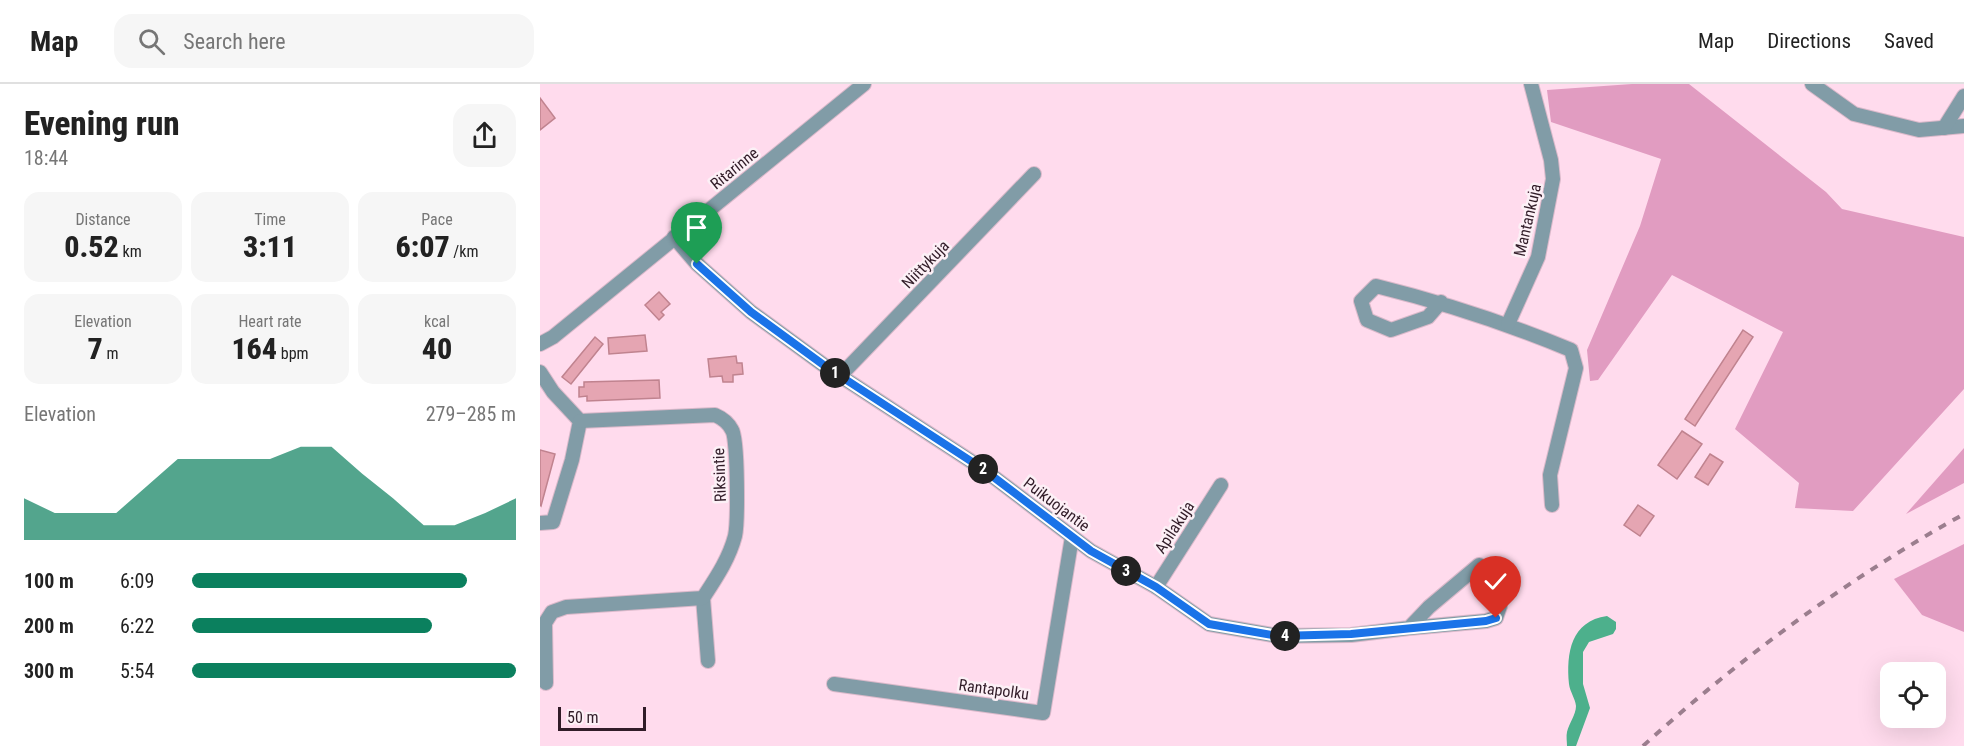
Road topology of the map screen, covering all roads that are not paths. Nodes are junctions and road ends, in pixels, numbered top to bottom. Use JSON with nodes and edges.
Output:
{"nodes":[{"id":1,"x":864,"y":84,"type":"edge"},
{"id":2,"x":1531,"y":84,"type":"edge"},
{"id":3,"x":1812,"y":84,"type":"edge"},
{"id":4,"x":1964,"y":96,"type":"edge"},
{"id":5,"x":1964,"y":126,"type":"edge"},
{"id":6,"x":1944,"y":128,"type":"junction"},
{"id":7,"x":1034,"y":174,"type":"dead end"},
{"id":8,"x":674,"y":237,"type":"junction"},
{"id":9,"x":1441,"y":302,"type":"junction"},
{"id":10,"x":1508,"y":324,"type":"junction"},
{"id":11,"x":540,"y":344,"type":"edge"},
{"id":12,"x":540,"y":372,"type":"edge"},
{"id":13,"x":840,"y":376,"type":"junction"},
{"id":14,"x":580,"y":421,"type":"junction"},
{"id":15,"x":1221,"y":485,"type":"dead end"},
{"id":16,"x":1552,"y":505,"type":"dead end"},
{"id":17,"x":540,"y":523,"type":"edge"},
{"id":18,"x":1072,"y":537,"type":"junction"},
{"id":19,"x":1156,"y":587,"type":"junction"},
{"id":20,"x":703,"y":598,"type":"junction"},
{"id":21,"x":1409,"y":628,"type":"junction"},
{"id":22,"x":708,"y":661,"type":"dead end"},
{"id":23,"x":546,"y":683,"type":"dead end"},
{"id":24,"x":834,"y":684,"type":"dead end"}],
"edges":[{"from":1,"to":8,"type":"street","name":"Ritarinne"},
{"from":2,"to":10,"type":"street","name":"Mantankuja"},
{"from":3,"to":6,"type":"street"},
{"from":4,"to":6,"type":"street"},
{"from":5,"to":6,"type":"street"},
{"from":7,"to":13,"type":"street","name":"Niittykuja"},
{"from":8,"to":11,"type":"street","name":"Ritarinne"},
{"from":8,"to":13,"type":"street","name":"Puikuojantie"},
{"from":9,"to":9,"type":"street"},
{"from":9,"to":10,"type":"street"},
{"from":10,"to":16,"type":"street"},
{"from":12,"to":14,"type":"street"},
{"from":13,"to":18,"type":"street","name":"Puikuojantie"},
{"from":14,"to":17,"type":"street"},
{"from":14,"to":20,"type":"street","name":"Riksintie"},
{"from":15,"to":19,"type":"street","name":"Apilakuja"},
{"from":18,"to":19,"type":"street","name":"Puikuojantie"},
{"from":18,"to":24,"type":"street","name":"Rantapolku"},
{"from":19,"to":21,"type":"street","name":"Puikuojantie"},
{"from":20,"to":22,"type":"street"},
{"from":20,"to":23,"type":"street"},
{"from":21,"to":21,"type":"street","name":"Puikuojantie"}]}
